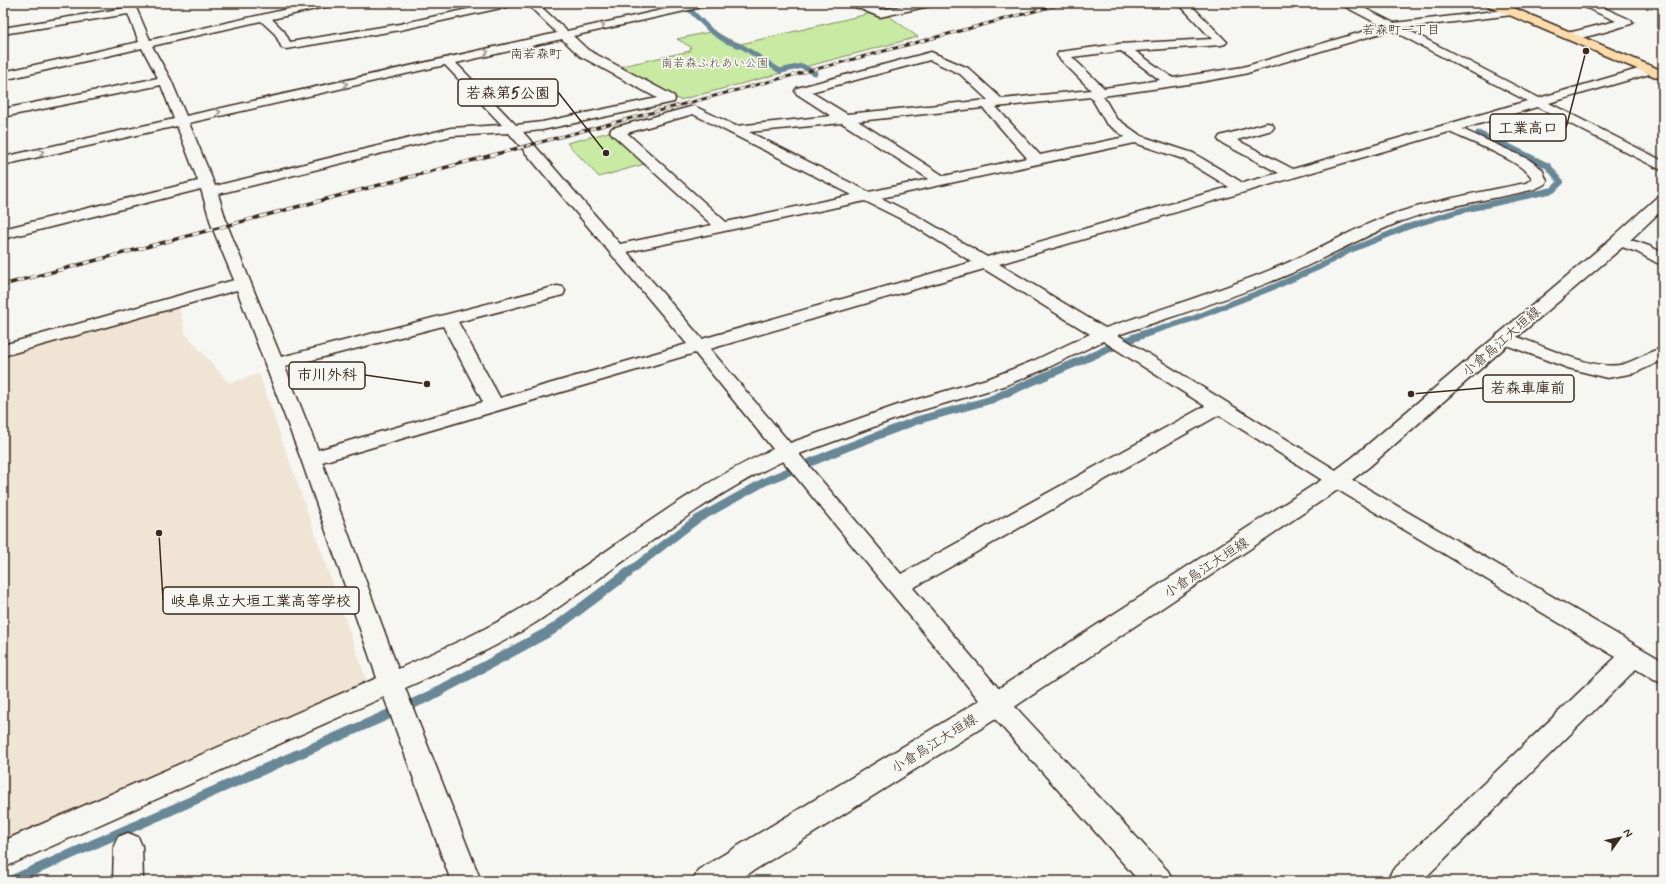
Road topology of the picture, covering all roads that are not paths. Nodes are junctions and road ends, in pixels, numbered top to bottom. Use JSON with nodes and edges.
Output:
{"nodes":[{"id":1,"x":329,"y":3,"type":"edge"},
{"id":2,"x":510,"y":3,"type":"edge"},
{"id":3,"x":531,"y":3,"type":"edge"},
{"id":4,"x":707,"y":3,"type":"edge"},
{"id":5,"x":855,"y":3,"type":"edge"},
{"id":6,"x":930,"y":3,"type":"edge"},
{"id":7,"x":972,"y":3,"type":"edge"},
{"id":8,"x":980,"y":3,"type":"edge"},
{"id":9,"x":1183,"y":3,"type":"edge"},
{"id":10,"x":1346,"y":3,"type":"edge"},
{"id":11,"x":1492,"y":3,"type":"edge"},
{"id":12,"x":1584,"y":3,"type":"edge"},
{"id":13,"x":130,"y":6,"type":"edge"},
{"id":14,"x":1512,"y":12,"type":"junction"},
{"id":15,"x":264,"y":18,"type":"junction"},
{"id":16,"x":1390,"y":27,"type":"junction"},
{"id":17,"x":3,"y":31,"type":"edge"},
{"id":18,"x":564,"y":35,"type":"junction"},
{"id":19,"x":1568,"y":36,"type":"junction"},
{"id":20,"x":146,"y":45,"type":"junction"},
{"id":21,"x":1124,"y":48,"type":"junction"},
{"id":22,"x":448,"y":61,"type":"junction"},
{"id":23,"x":1649,"y":70,"type":"junction"},
{"id":24,"x":3,"y":76,"type":"edge"},
{"id":25,"x":1663,"y":76,"type":"edge"},
{"id":26,"x":165,"y":80,"type":"junction"},
{"id":27,"x":1170,"y":82,"type":"junction"},
{"id":28,"x":1098,"y":93,"type":"junction"},
{"id":29,"x":1536,"y":102,"type":"junction"},
{"id":30,"x":992,"y":103,"type":"junction"},
{"id":31,"x":3,"y":113,"type":"edge"},
{"id":32,"x":845,"y":118,"type":"junction"},
{"id":33,"x":180,"y":121,"type":"junction"},
{"id":34,"x":1267,"y":127,"type":"dead end"},
{"id":35,"x":1450,"y":128,"type":"junction"},
{"id":36,"x":513,"y":129,"type":"junction"},
{"id":37,"x":733,"y":130,"type":"junction"},
{"id":38,"x":1136,"y":139,"type":"junction"},
{"id":39,"x":1037,"y":160,"type":"junction"},
{"id":40,"x":3,"y":161,"type":"edge"},
{"id":41,"x":1663,"y":167,"type":"edge"},
{"id":42,"x":1292,"y":174,"type":"junction"},
{"id":43,"x":943,"y":181,"type":"junction"},
{"id":44,"x":208,"y":188,"type":"junction"},
{"id":45,"x":1242,"y":189,"type":"junction"},
{"id":46,"x":865,"y":196,"type":"junction"},
{"id":47,"x":1663,"y":200,"type":"edge"},
{"id":48,"x":723,"y":227,"type":"junction"},
{"id":49,"x":3,"y":234,"type":"edge"},
{"id":50,"x":1620,"y":241,"type":"junction"},
{"id":51,"x":615,"y":250,"type":"junction"},
{"id":52,"x":1663,"y":260,"type":"edge"},
{"id":53,"x":984,"y":262,"type":"junction"},
{"id":54,"x":243,"y":283,"type":"junction"},
{"id":55,"x":557,"y":291,"type":"dead end"},
{"id":56,"x":448,"y":319,"type":"junction"},
{"id":57,"x":1504,"y":338,"type":"junction"},
{"id":58,"x":1112,"y":341,"type":"junction"},
{"id":59,"x":698,"y":346,"type":"junction"},
{"id":60,"x":3,"y":351,"type":"edge"},
{"id":61,"x":1663,"y":353,"type":"edge"},
{"id":62,"x":274,"y":364,"type":"junction"},
{"id":63,"x":495,"y":406,"type":"junction"},
{"id":64,"x":1219,"y":407,"type":"junction"},
{"id":65,"x":311,"y":459,"type":"junction"},
{"id":66,"x":794,"y":462,"type":"junction"},
{"id":67,"x":1337,"y":480,"type":"junction"},
{"id":68,"x":898,"y":586,"type":"junction"},
{"id":69,"x":1634,"y":655,"type":"junction"},
{"id":70,"x":1663,"y":673,"type":"edge"},
{"id":71,"x":392,"y":687,"type":"junction"},
{"id":72,"x":997,"y":704,"type":"junction"},
{"id":73,"x":128,"y":846,"type":"dead end"},
{"id":74,"x":3,"y":855,"type":"edge"},
{"id":75,"x":128,"y":881,"type":"edge"},
{"id":76,"x":466,"y":881,"type":"edge"},
{"id":77,"x":709,"y":881,"type":"edge"},
{"id":78,"x":1158,"y":881,"type":"edge"},
{"id":79,"x":1403,"y":881,"type":"edge"}],
"edges":[{"from":1,"to":15,"type":"street"},
{"from":2,"to":15,"type":"street"},
{"from":3,"to":18,"type":"street"},
{"from":18,"to":4,"type":"street","one_way":true},
{"from":5,"to":6,"type":"street"},
{"from":7,"to":8,"type":"street"},
{"from":9,"to":21,"type":"street"},
{"from":10,"to":16,"type":"street"},
{"from":11,"to":14,"type":"main road"},
{"from":12,"to":19,"type":"street"},
{"from":13,"to":17,"type":"street"},
{"from":13,"to":20,"type":"street"},
{"from":14,"to":16,"type":"street"},
{"from":14,"to":19,"type":"main road"},
{"from":15,"to":20,"type":"street"},
{"from":16,"to":27,"type":"street"},
{"from":16,"to":29,"type":"street"},
{"from":22,"to":18,"type":"street","one_way":true},
{"from":18,"to":36,"type":"street"},
{"from":19,"to":23,"type":"main road"},
{"from":20,"to":24,"type":"street"},
{"from":20,"to":26,"type":"street"},
{"from":21,"to":27,"type":"street"},
{"from":21,"to":28,"type":"street"},
{"from":33,"to":22,"type":"street","one_way":true},
{"from":22,"to":36,"type":"street"},
{"from":23,"to":25,"type":"main road"},
{"from":23,"to":29,"type":"street"},
{"from":26,"to":31,"type":"street"},
{"from":26,"to":33,"type":"street"},
{"from":27,"to":28,"type":"street"},
{"from":28,"to":30,"type":"street"},
{"from":28,"to":38,"type":"street"},
{"from":29,"to":35,"type":"street"},
{"from":29,"to":41,"type":"street"},
{"from":30,"to":32,"type":"street"},
{"from":30,"to":32,"type":"street"},
{"from":30,"to":39,"type":"street"},
{"from":32,"to":37,"type":"street"},
{"from":32,"to":43,"type":"street"},
{"from":40,"to":33,"type":"street","one_way":true},
{"from":33,"to":44,"type":"street"},
{"from":34,"to":42,"type":"street"},
{"from":35,"to":42,"type":"street"},
{"from":35,"to":58,"type":"street"},
{"from":36,"to":44,"type":"street"},
{"from":36,"to":51,"type":"street"},
{"from":37,"to":46,"type":"street"},
{"from":37,"to":48,"type":"street"},
{"from":38,"to":39,"type":"street"},
{"from":38,"to":45,"type":"street"},
{"from":39,"to":43,"type":"street"},
{"from":42,"to":45,"type":"street"},
{"from":43,"to":46,"type":"street"},
{"from":44,"to":49,"type":"street"},
{"from":44,"to":54,"type":"street"},
{"from":45,"to":53,"type":"street"},
{"from":46,"to":48,"type":"street"},
{"from":46,"to":53,"type":"street"},
{"from":47,"to":50,"type":"main road","name":"小倉烏江大垣線"},
{"from":48,"to":51,"type":"street"},
{"from":50,"to":52,"type":"street"},
{"from":50,"to":57,"type":"main road","name":"小倉烏江大垣線"},
{"from":51,"to":59,"type":"street"},
{"from":53,"to":58,"type":"street"},
{"from":53,"to":59,"type":"street"},
{"from":54,"to":60,"type":"street"},
{"from":54,"to":62,"type":"street"},
{"from":55,"to":56,"type":"street"},
{"from":56,"to":62,"type":"street"},
{"from":56,"to":63,"type":"street"},
{"from":57,"to":61,"type":"street"},
{"from":57,"to":67,"type":"main road","name":"小倉烏江大垣線"},
{"from":58,"to":64,"type":"street"},
{"from":58,"to":66,"type":"street"},
{"from":59,"to":63,"type":"street"},
{"from":59,"to":66,"type":"street"},
{"from":62,"to":65,"type":"street"},
{"from":63,"to":65,"type":"street"},
{"from":64,"to":67,"type":"street"},
{"from":64,"to":68,"type":"street"},
{"from":65,"to":71,"type":"street"},
{"from":66,"to":68,"type":"street"},
{"from":66,"to":71,"type":"street"},
{"from":67,"to":69,"type":"street"},
{"from":67,"to":72,"type":"main road","name":"小倉烏江大垣線"},
{"from":68,"to":72,"type":"street"},
{"from":69,"to":70,"type":"street"},
{"from":69,"to":79,"type":"street"},
{"from":71,"to":74,"type":"street"},
{"from":71,"to":76,"type":"street"},
{"from":72,"to":77,"type":"main road","name":"小倉烏江大垣線"},
{"from":72,"to":78,"type":"street"},
{"from":73,"to":75,"type":"street"}]}
